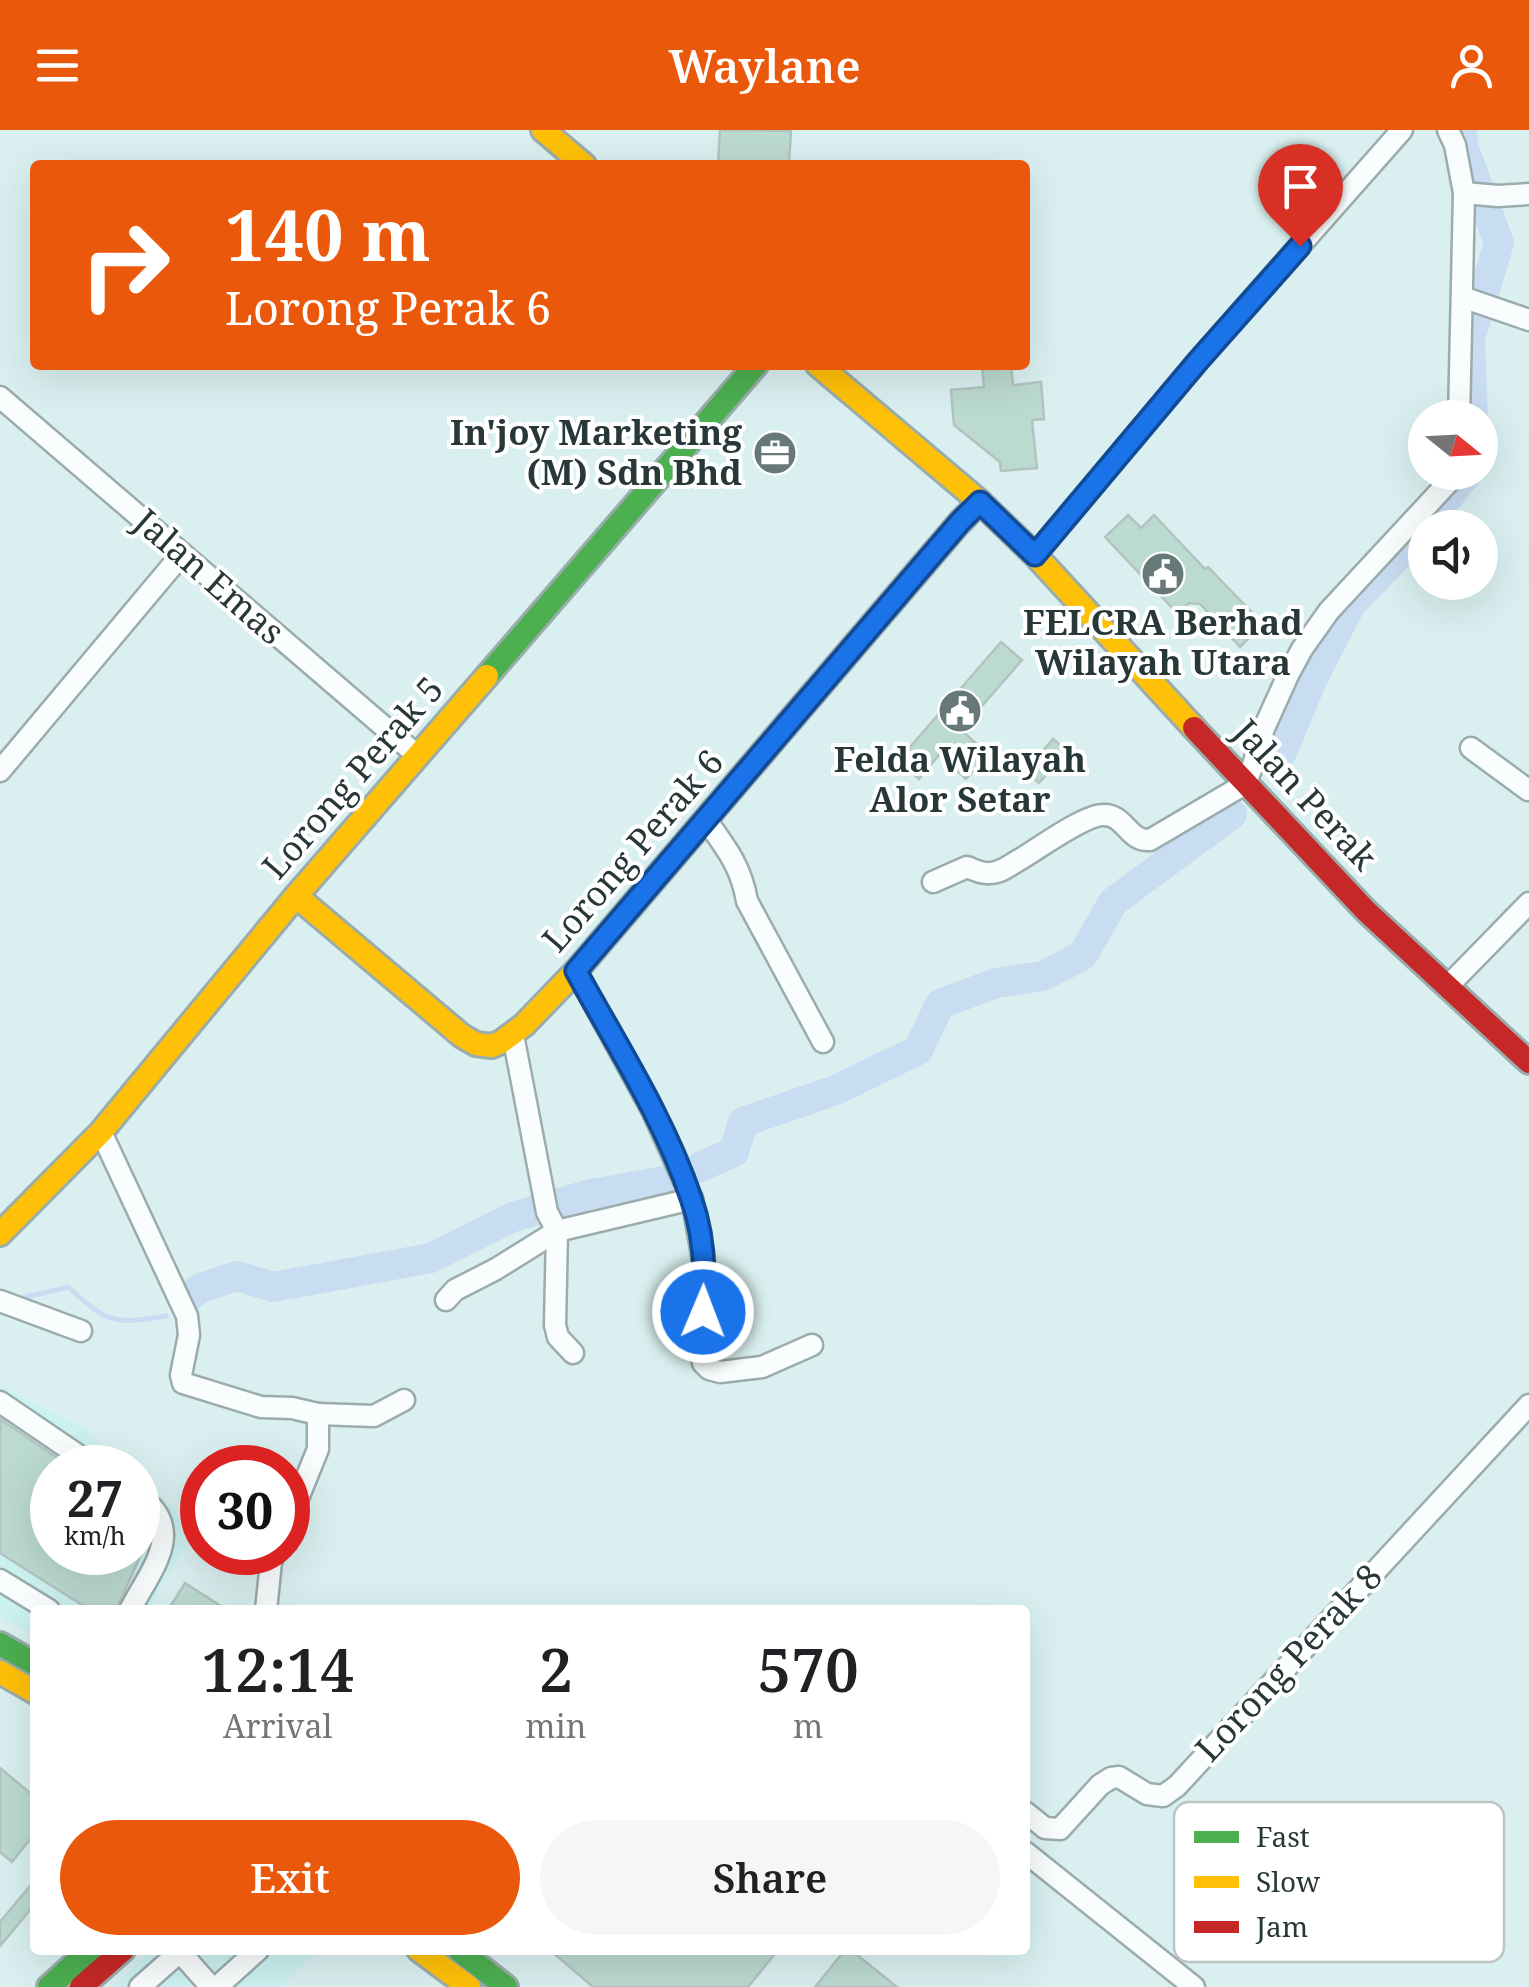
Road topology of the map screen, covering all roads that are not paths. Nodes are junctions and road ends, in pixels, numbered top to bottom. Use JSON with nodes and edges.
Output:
{"nodes":[{"id":1,"x":542,"y":130,"type":"edge"},
{"id":2,"x":1402,"y":130,"type":"edge"},
{"id":3,"x":1448,"y":130,"type":"edge"},
{"id":4,"x":578,"y":160,"type":"edge"},
{"id":5,"x":1468,"y":193,"type":"junction"},
{"id":6,"x":1529,"y":194,"type":"edge"},
{"id":7,"x":1474,"y":301,"type":"junction"},
{"id":8,"x":1529,"y":320,"type":"edge"},
{"id":9,"x":752,"y":370,"type":"edge"},
{"id":10,"x":824,"y":370,"type":"edge"},
{"id":11,"x":0,"y":396,"type":"edge"},
{"id":12,"x":1461,"y":400,"type":"edge"},
{"id":13,"x":1441,"y":490,"type":"edge"},
{"id":14,"x":980,"y":502,"type":"junction"},
{"id":15,"x":182,"y":554,"type":"junction"},
{"id":16,"x":1035,"y":555,"type":"junction"},
{"id":17,"x":1471,"y":748,"type":"dead end"},
{"id":18,"x":418,"y":756,"type":"junction"},
{"id":19,"x":0,"y":770,"type":"edge"},
{"id":20,"x":1245,"y":784,"type":"junction"},
{"id":21,"x":1528,"y":790,"type":"edge"},
{"id":22,"x":706,"y":820,"type":"junction"},
{"id":23,"x":933,"y":882,"type":"dead end"},
{"id":24,"x":296,"y":896,"type":"junction"},
{"id":25,"x":1529,"y":903,"type":"edge"},
{"id":26,"x":576,"y":971,"type":"junction"},
{"id":27,"x":1448,"y":986,"type":"junction"},
{"id":28,"x":512,"y":1036,"type":"junction"},
{"id":29,"x":823,"y":1042,"type":"dead end"},
{"id":30,"x":1529,"y":1062,"type":"edge"},
{"id":31,"x":101,"y":1132,"type":"junction"},
{"id":32,"x":692,"y":1199,"type":"junction"},
{"id":33,"x":550,"y":1212,"type":"junction"},
{"id":34,"x":0,"y":1234,"type":"edge"},
{"id":35,"x":446,"y":1300,"type":"dead end"},
{"id":36,"x":0,"y":1301,"type":"edge"},
{"id":37,"x":81,"y":1331,"type":"dead end"},
{"id":38,"x":812,"y":1344,"type":"dead end"},
{"id":39,"x":573,"y":1353,"type":"dead end"},
{"id":40,"x":404,"y":1400,"type":"dead end"},
{"id":41,"x":0,"y":1402,"type":"edge"},
{"id":42,"x":1529,"y":1405,"type":"edge"},
{"id":43,"x":318,"y":1414,"type":"junction"},
{"id":44,"x":64,"y":1445,"type":"edge"},
{"id":45,"x":310,"y":1468,"type":"edge"},
{"id":46,"x":160,"y":1515,"type":"edge"},
{"id":47,"x":160,"y":1553,"type":"edge"},
{"id":48,"x":148,"y":1575,"type":"edge"},
{"id":49,"x":270,"y":1575,"type":"edge"},
{"id":50,"x":0,"y":1580,"type":"edge"},
{"id":51,"x":41,"y":1605,"type":"edge"},
{"id":52,"x":133,"y":1605,"type":"edge"},
{"id":53,"x":267,"y":1605,"type":"edge"},
{"id":54,"x":0,"y":1644,"type":"edge"},
{"id":55,"x":30,"y":1661,"type":"edge"},
{"id":56,"x":0,"y":1672,"type":"edge"},
{"id":57,"x":30,"y":1689,"type":"edge"},
{"id":58,"x":1030,"y":1816,"type":"edge"},
{"id":59,"x":1030,"y":1856,"type":"edge"},
{"id":60,"x":84,"y":1955,"type":"edge"},
{"id":61,"x":116,"y":1955,"type":"edge"},
{"id":62,"x":176,"y":1955,"type":"edge"},
{"id":63,"x":185,"y":1955,"type":"edge"},
{"id":64,"x":252,"y":1955,"type":"edge"},
{"id":65,"x":427,"y":1955,"type":"edge"},
{"id":66,"x":465,"y":1955,"type":"edge"},
{"id":67,"x":49,"y":1987,"type":"edge"},
{"id":68,"x":81,"y":1987,"type":"edge"},
{"id":69,"x":140,"y":1987,"type":"edge"},
{"id":70,"x":214,"y":1987,"type":"edge"},
{"id":71,"x":469,"y":1987,"type":"edge"},
{"id":72,"x":506,"y":1987,"type":"edge"},
{"id":73,"x":1194,"y":1987,"type":"edge"}],
"edges":[{"from":1,"to":4,"type":"street"},
{"from":2,"to":16,"type":"street"},
{"from":3,"to":5,"type":"street"},
{"from":5,"to":6,"type":"street"},
{"from":5,"to":7,"type":"street"},
{"from":7,"to":8,"type":"street"},
{"from":7,"to":12,"type":"street"},
{"from":9,"to":18,"type":"street","name":"Lorong Perak 5"},
{"from":10,"to":14,"type":"street","name":"Jalan Perak"},
{"from":11,"to":15,"type":"street","name":"Jalan Emas"},
{"from":13,"to":20,"type":"street"},
{"from":14,"to":16,"type":"street","name":"Jalan Perak"},
{"from":14,"to":22,"type":"street","name":"Lorong Perak 6"},
{"from":15,"to":18,"type":"street","name":"Jalan Emas"},
{"from":15,"to":19,"type":"street"},
{"from":16,"to":20,"type":"street","name":"Jalan Perak"},
{"from":17,"to":21,"type":"street"},
{"from":18,"to":24,"type":"street","name":"Lorong Perak 5"},
{"from":20,"to":23,"type":"street"},
{"from":20,"to":27,"type":"street","name":"Jalan Perak"},
{"from":22,"to":26,"type":"street","name":"Lorong Perak 6"},
{"from":22,"to":29,"type":"street"},
{"from":24,"to":28,"type":"street"},
{"from":24,"to":31,"type":"street","name":"Lorong Perak 5"},
{"from":25,"to":27,"type":"street"},
{"from":26,"to":28,"type":"street","name":"Lorong Perak 6"},
{"from":26,"to":32,"type":"street"},
{"from":27,"to":30,"type":"street","name":"Jalan Perak"},
{"from":28,"to":33,"type":"street"},
{"from":31,"to":34,"type":"street","name":"Lorong Perak 5"},
{"from":31,"to":43,"type":"street"},
{"from":32,"to":33,"type":"street"},
{"from":32,"to":38,"type":"street"},
{"from":33,"to":35,"type":"street"},
{"from":33,"to":39,"type":"street"},
{"from":36,"to":37,"type":"street"},
{"from":40,"to":43,"type":"street"},
{"from":41,"to":44,"type":"street"},
{"from":42,"to":58,"type":"street","name":"Lorong Perak 8"},
{"from":43,"to":45,"type":"street"},
{"from":46,"to":47,"type":"street"},
{"from":48,"to":52,"type":"street"},
{"from":49,"to":53,"type":"street"},
{"from":50,"to":51,"type":"street"},
{"from":54,"to":55,"type":"street"},
{"from":56,"to":57,"type":"street"},
{"from":59,"to":73,"type":"street"},
{"from":60,"to":67,"type":"street"},
{"from":61,"to":68,"type":"street"},
{"from":62,"to":69,"type":"street"},
{"from":63,"to":70,"type":"street"},
{"from":64,"to":70,"type":"street"},
{"from":65,"to":71,"type":"street"},
{"from":66,"to":72,"type":"street"}]}
